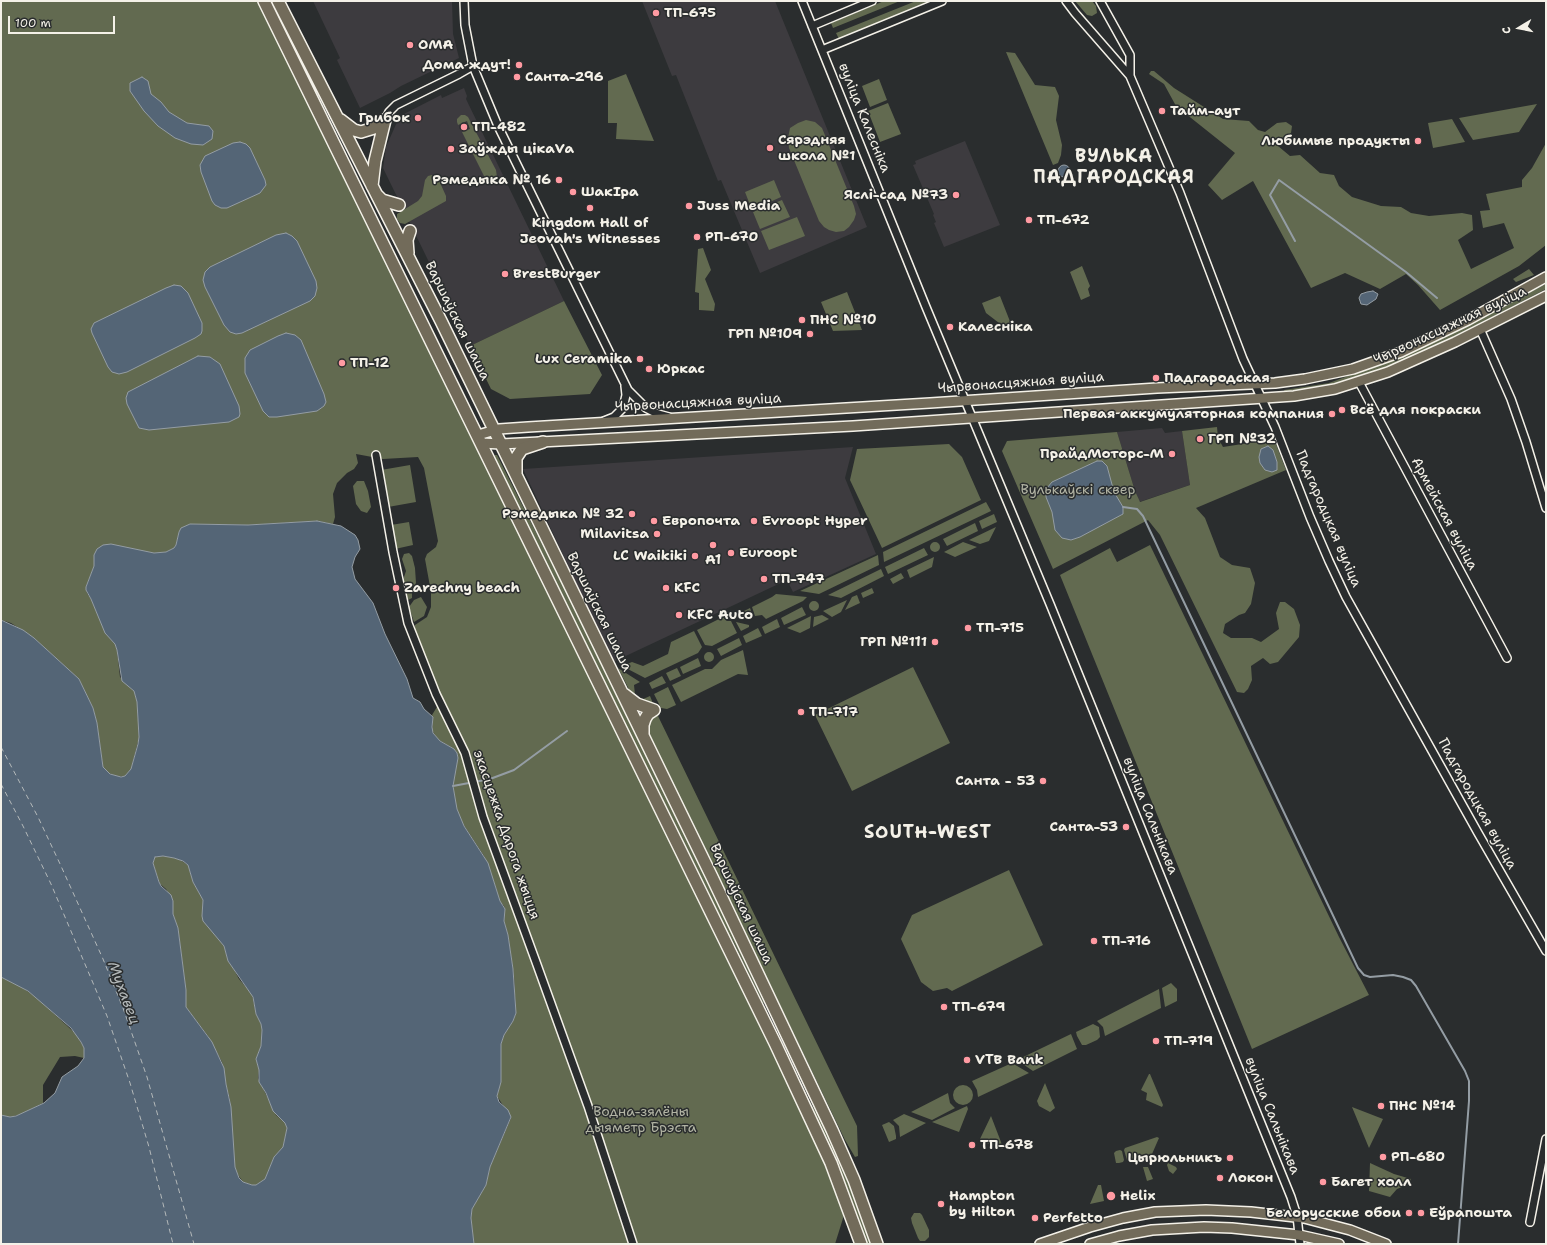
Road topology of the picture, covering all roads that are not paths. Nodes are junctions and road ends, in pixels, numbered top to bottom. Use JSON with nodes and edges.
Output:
{"nodes":[{"id":1,"x":264,"y":1,"type":"edge"},
{"id":2,"x":278,"y":1,"type":"edge"},
{"id":3,"x":464,"y":1,"type":"edge"},
{"id":4,"x":802,"y":1,"type":"edge"},
{"id":5,"x":872,"y":1,"type":"edge"},
{"id":6,"x":942,"y":1,"type":"edge"},
{"id":7,"x":1066,"y":1,"type":"edge"},
{"id":8,"x":1100,"y":1,"type":"edge"},
{"id":9,"x":812,"y":26,"type":"junction"},
{"id":10,"x":822,"y":50,"type":"junction"},
{"id":11,"x":473,"y":66,"type":"junction"},
{"id":12,"x":1130,"y":76,"type":"junction"},
{"id":13,"x":338,"y":117,"type":"junction"},
{"id":14,"x":385,"y":120,"type":"junction"},
{"id":15,"x":374,"y":191,"type":"junction"},
{"id":16,"x":399,"y":205,"type":"dead end"},
{"id":17,"x":410,"y":231,"type":"dead end"},
{"id":18,"x":408,"y":256,"type":"junction"},
{"id":19,"x":1546,"y":277,"type":"edge"},
{"id":20,"x":1546,"y":296,"type":"edge"},
{"id":21,"x":1480,"y":329,"type":"junction"},
{"id":22,"x":624,"y":382,"type":"junction"},
{"id":23,"x":1360,"y":382,"type":"junction"},
{"id":24,"x":1254,"y":384,"type":"junction"},
{"id":25,"x":1262,"y":398,"type":"junction"},
{"id":26,"x":966,"y":401,"type":"junction"},
{"id":27,"x":675,"y":418,"type":"junction"},
{"id":28,"x":973,"y":418,"type":"junction"},
{"id":29,"x":599,"y":423,"type":"junction"},
{"id":30,"x":494,"y":430,"type":"junction"},
{"id":31,"x":479,"y":439,"type":"junction"},
{"id":32,"x":543,"y":442,"type":"junction"},
{"id":33,"x":500,"y":444,"type":"junction"},
{"id":34,"x":376,"y":455,"type":"dead end"},
{"id":35,"x":516,"y":475,"type":"junction"},
{"id":36,"x":1546,"y":508,"type":"edge"},
{"id":37,"x":1507,"y":658,"type":"dead end"},
{"id":38,"x":621,"y":692,"type":"junction"},
{"id":39,"x":643,"y":736,"type":"junction"},
{"id":40,"x":1546,"y":952,"type":"edge"},
{"id":41,"x":772,"y":1004,"type":"junction"},
{"id":42,"x":759,"y":1011,"type":"junction"},
{"id":43,"x":788,"y":1037,"type":"junction"},
{"id":44,"x":775,"y":1043,"type":"junction"},
{"id":45,"x":1546,"y":1138,"type":"edge"},
{"id":46,"x":1297,"y":1216,"type":"junction"},
{"id":47,"x":1530,"y":1222,"type":"dead end"},
{"id":48,"x":1299,"y":1239,"type":"edge"},
{"id":49,"x":633,"y":1244,"type":"edge"},
{"id":50,"x":861,"y":1244,"type":"edge"},
{"id":51,"x":877,"y":1244,"type":"edge"},
{"id":52,"x":1040,"y":1244,"type":"edge"},
{"id":53,"x":1090,"y":1244,"type":"edge"},
{"id":54,"x":1338,"y":1244,"type":"edge"},
{"id":55,"x":1386,"y":1244,"type":"edge"}],
"edges":[{"from":1,"to":31,"type":"highway","name":"Варшаўская шаша"},
{"from":2,"to":13,"type":"highway","name":"Варшаўская шаша"},
{"from":3,"to":11,"type":"street"},
{"from":4,"to":9,"type":"street","name":"вуліца Калесніка"},
{"from":5,"to":9,"type":"street"},
{"from":6,"to":10,"type":"street"},
{"from":7,"to":12,"type":"street","name":"Падгародцкая вуліца"},
{"from":8,"to":12,"type":"street","name":"Падгародцкая вуліца"},
{"from":9,"to":10,"type":"street","name":"вуліца Калесніка"},
{"from":10,"to":26,"type":"street","name":"вуліца Калесніка"},
{"from":11,"to":14,"type":"street"},
{"from":11,"to":22,"type":"street"},
{"from":12,"to":24,"type":"street","name":"Падгародцкая вуліца"},
{"from":13,"to":14,"type":"highway"},
{"from":13,"to":15,"type":"highway","name":"Варшаўская шаша"},
{"from":14,"to":15,"type":"highway"},
{"from":15,"to":16,"type":"highway"},
{"from":15,"to":18,"type":"highway","name":"Варшаўская шаша"},
{"from":17,"to":18,"type":"highway"},
{"from":18,"to":30,"type":"highway","name":"Варшаўская шаша"},
{"from":19,"to":24,"type":"main road","name":"Чырвонасцяжная вуліца"},
{"from":20,"to":21,"type":"main road","name":"Чырвонасцяжная вуліца"},
{"from":21,"to":23,"type":"main road","name":"Чырвонасцяжная вуліца"},
{"from":21,"to":36,"type":"street"},
{"from":22,"to":27,"type":"street"},
{"from":22,"to":29,"type":"street"},
{"from":23,"to":25,"type":"main road","name":"Чырвонасцяжная вуліца"},
{"from":23,"to":37,"type":"street","name":"Армейская вуліца"},
{"from":24,"to":25,"type":"street","name":"Падгародцкая вуліца"},
{"from":24,"to":26,"type":"main road","name":"Чырвонасцяжная вуліца"},
{"from":25,"to":28,"type":"main road","name":"Чырвонасцяжная вуліца"},
{"from":25,"to":40,"type":"street","name":"Падгародцкая вуліца"},
{"from":26,"to":27,"type":"main road","name":"Чырвонасцяжная вуліца"},
{"from":26,"to":28,"type":"street","name":"вуліца Сальнікава"},
{"from":27,"to":29,"type":"main road","name":"Чырвонасцяжная вуліца"},
{"from":28,"to":32,"type":"main road","name":"Чырвонасцяжная вуліца"},
{"from":28,"to":46,"type":"street","name":"вуліца Сальнікава"},
{"from":29,"to":30,"type":"main road","name":"Чырвонасцяжная вуліца"},
{"from":30,"to":31,"type":"main road","name":"Чырвонасцяжная вуліца"},
{"from":30,"to":33,"type":"highway","name":"Варшаўская шаша"},
{"from":31,"to":33,"type":"main road","name":"Чырвонасцяжная вуліца"},
{"from":31,"to":42,"type":"highway","name":"Варшаўская шаша"},
{"from":32,"to":33,"type":"main road","name":"Чырвонасцяжная вуліца"},
{"from":32,"to":35,"type":"highway"},
{"from":33,"to":35,"type":"highway","name":"Варшаўская шаша"},
{"from":34,"to":49,"type":"street","name":"экасцежка Дарога жыцця"},
{"from":35,"to":38,"type":"highway","name":"Варшаўская шаша"},
{"from":38,"to":39,"type":"highway","name":"Варшаўская шаша"},
{"from":38,"to":39,"type":"highway"},
{"from":39,"to":41,"type":"highway","name":"Варшаўская шаша"},
{"from":41,"to":42,"type":"highway"},
{"from":41,"to":43,"type":"highway","name":"Варшаўская шаша"},
{"from":42,"to":44,"type":"highway","name":"Варшаўская шаша"},
{"from":43,"to":44,"type":"highway"},
{"from":43,"to":51,"type":"highway","name":"Варшаўская шаша"},
{"from":44,"to":50,"type":"highway","name":"Варшаўская шаша"},
{"from":45,"to":47,"type":"street"},
{"from":46,"to":48,"type":"street","name":"вуліца Сальнікава"},
{"from":46,"to":52,"type":"main road"},
{"from":46,"to":55,"type":"main road"},
{"from":48,"to":53,"type":"main road"},
{"from":48,"to":54,"type":"main road"}]}
